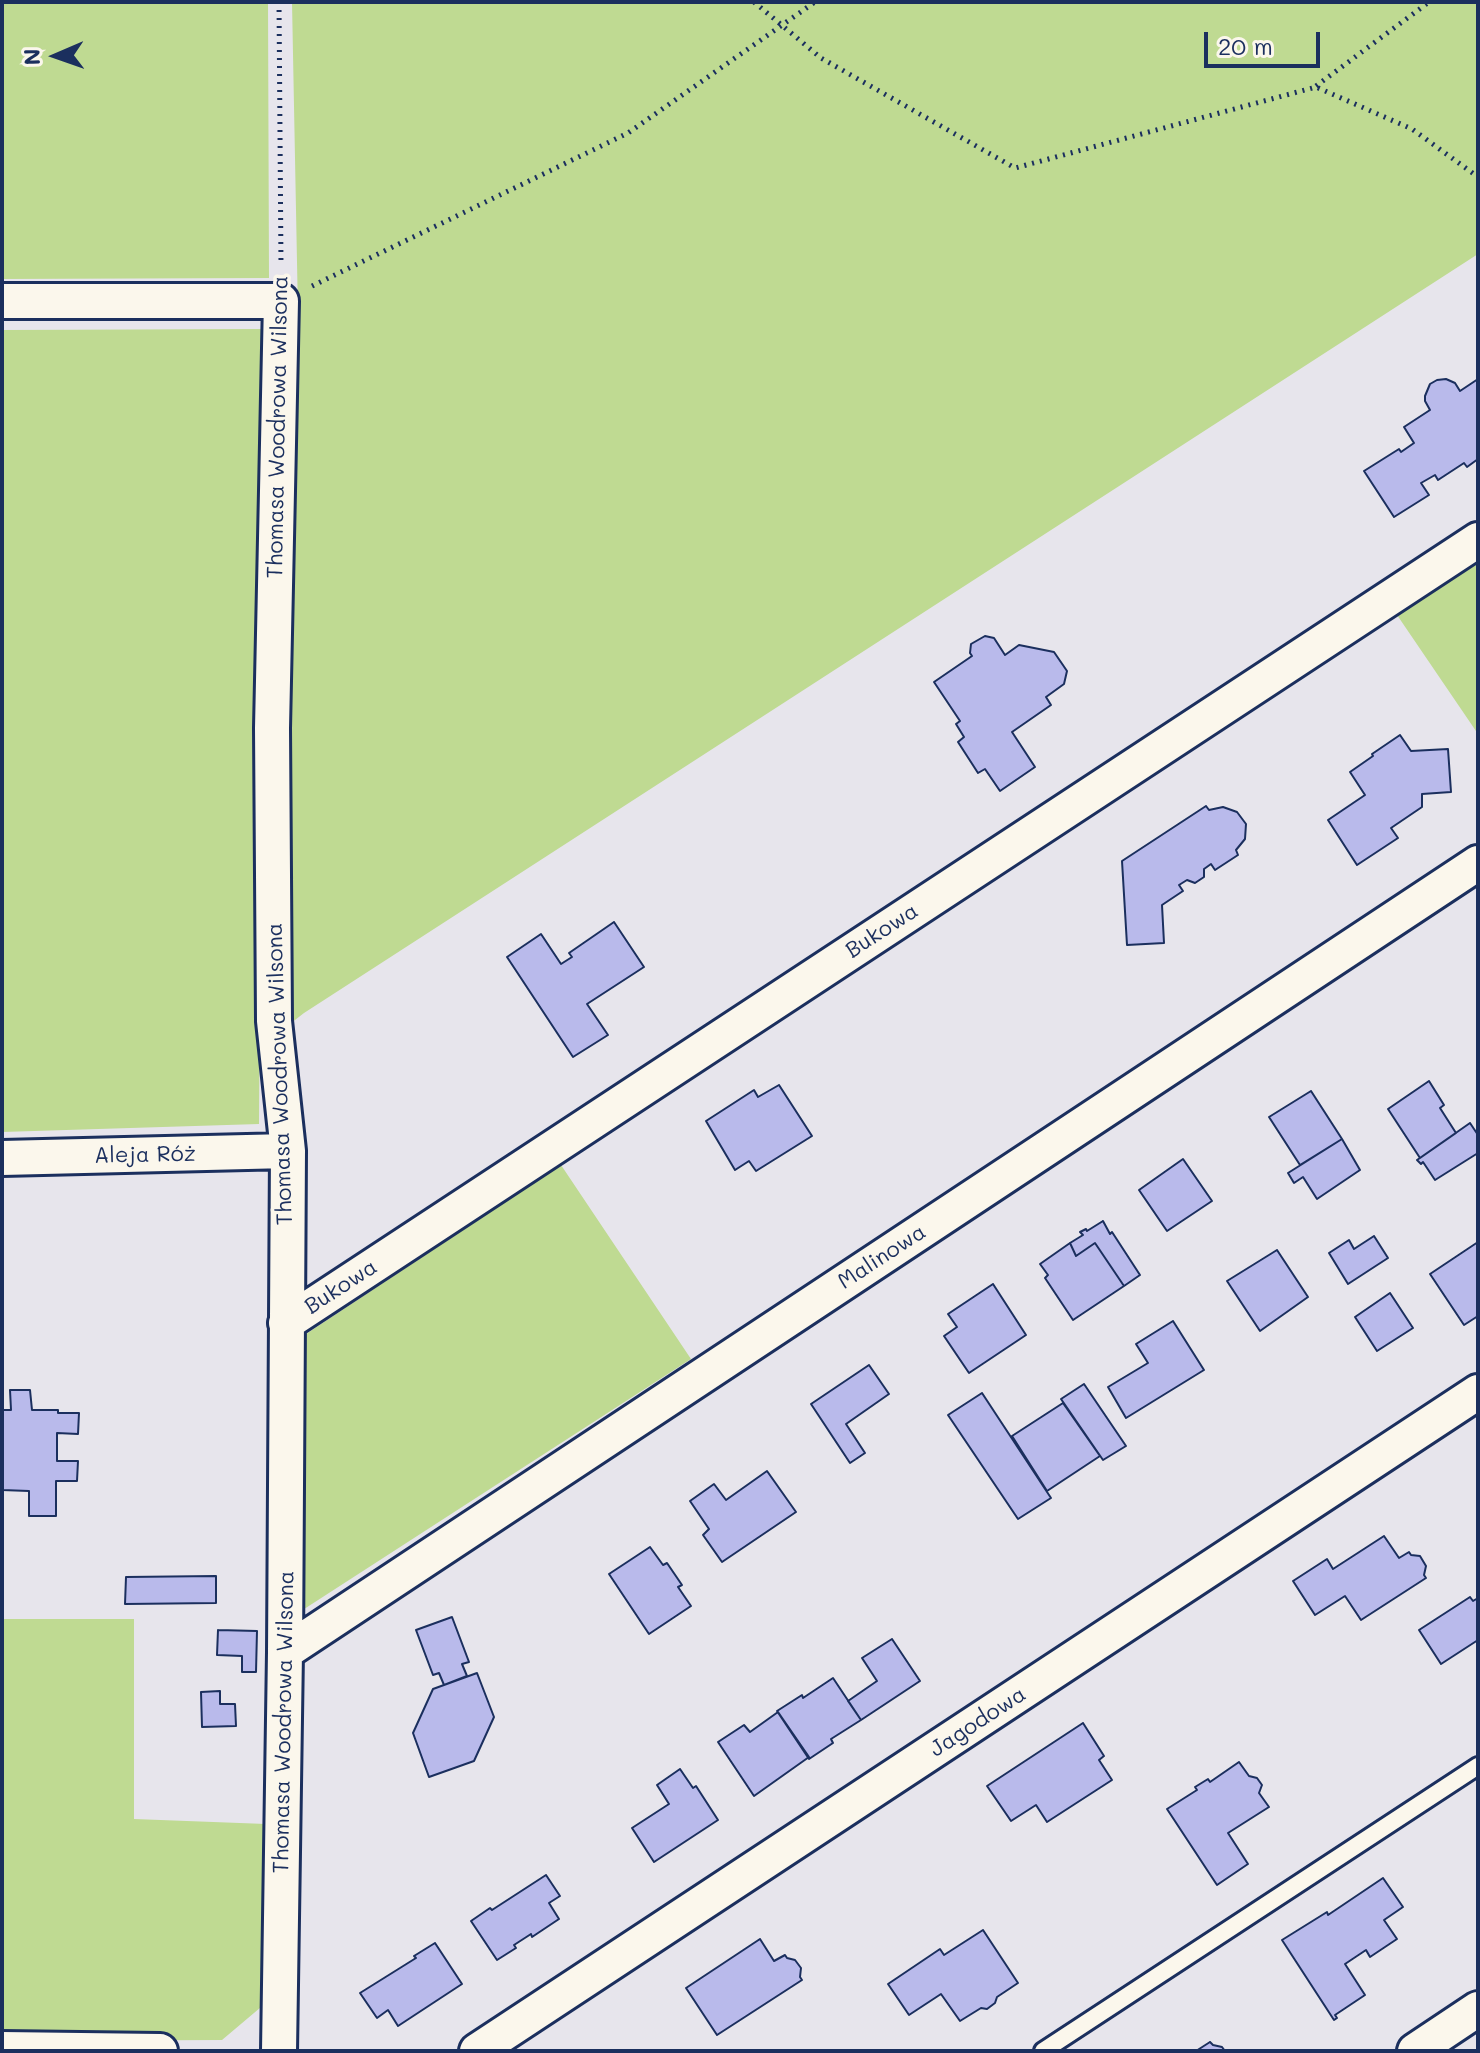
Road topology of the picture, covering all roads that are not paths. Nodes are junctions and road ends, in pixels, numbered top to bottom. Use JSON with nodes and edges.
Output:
{"nodes":[{"id":1,"x":2,"y":301,"type":"edge"},
{"id":2,"x":1478,"y":540,"type":"edge"},
{"id":3,"x":1478,"y":863,"type":"edge"},
{"id":4,"x":288,"y":1151,"type":"junction"},
{"id":5,"x":2,"y":1158,"type":"edge"},
{"id":6,"x":286,"y":1323,"type":"junction"},
{"id":7,"x":1478,"y":1392,"type":"edge"},
{"id":8,"x":285,"y":1652,"type":"junction"},
{"id":9,"x":1478,"y":1766,"type":"edge"},
{"id":10,"x":1478,"y":2009,"type":"edge"},
{"id":11,"x":2,"y":2049,"type":"edge"},
{"id":12,"x":160,"y":2051,"type":"edge"},
{"id":13,"x":279,"y":2051,"type":"edge"},
{"id":14,"x":477,"y":2051,"type":"edge"},
{"id":15,"x":1043,"y":2051,"type":"edge"},
{"id":16,"x":1415,"y":2051,"type":"edge"}],
"edges":[{"from":1,"to":4,"type":"street","name":"Thomasa Woodrowa Wilsona"},
{"from":2,"to":6,"type":"street","name":"Bukowa"},
{"from":3,"to":8,"type":"street","name":"Malinowa"},
{"from":4,"to":5,"type":"street","name":"Aleja Róż"},
{"from":4,"to":6,"type":"street","name":"Thomasa Woodrowa Wilsona"},
{"from":6,"to":8,"type":"street","name":"Thomasa Woodrowa Wilsona"},
{"from":7,"to":14,"type":"street","name":"Jagodowa"},
{"from":8,"to":13,"type":"street","name":"Thomasa Woodrowa Wilsona"},
{"from":9,"to":15,"type":"lane"},
{"from":10,"to":16,"type":"street"},
{"from":11,"to":12,"type":"street"}]}
